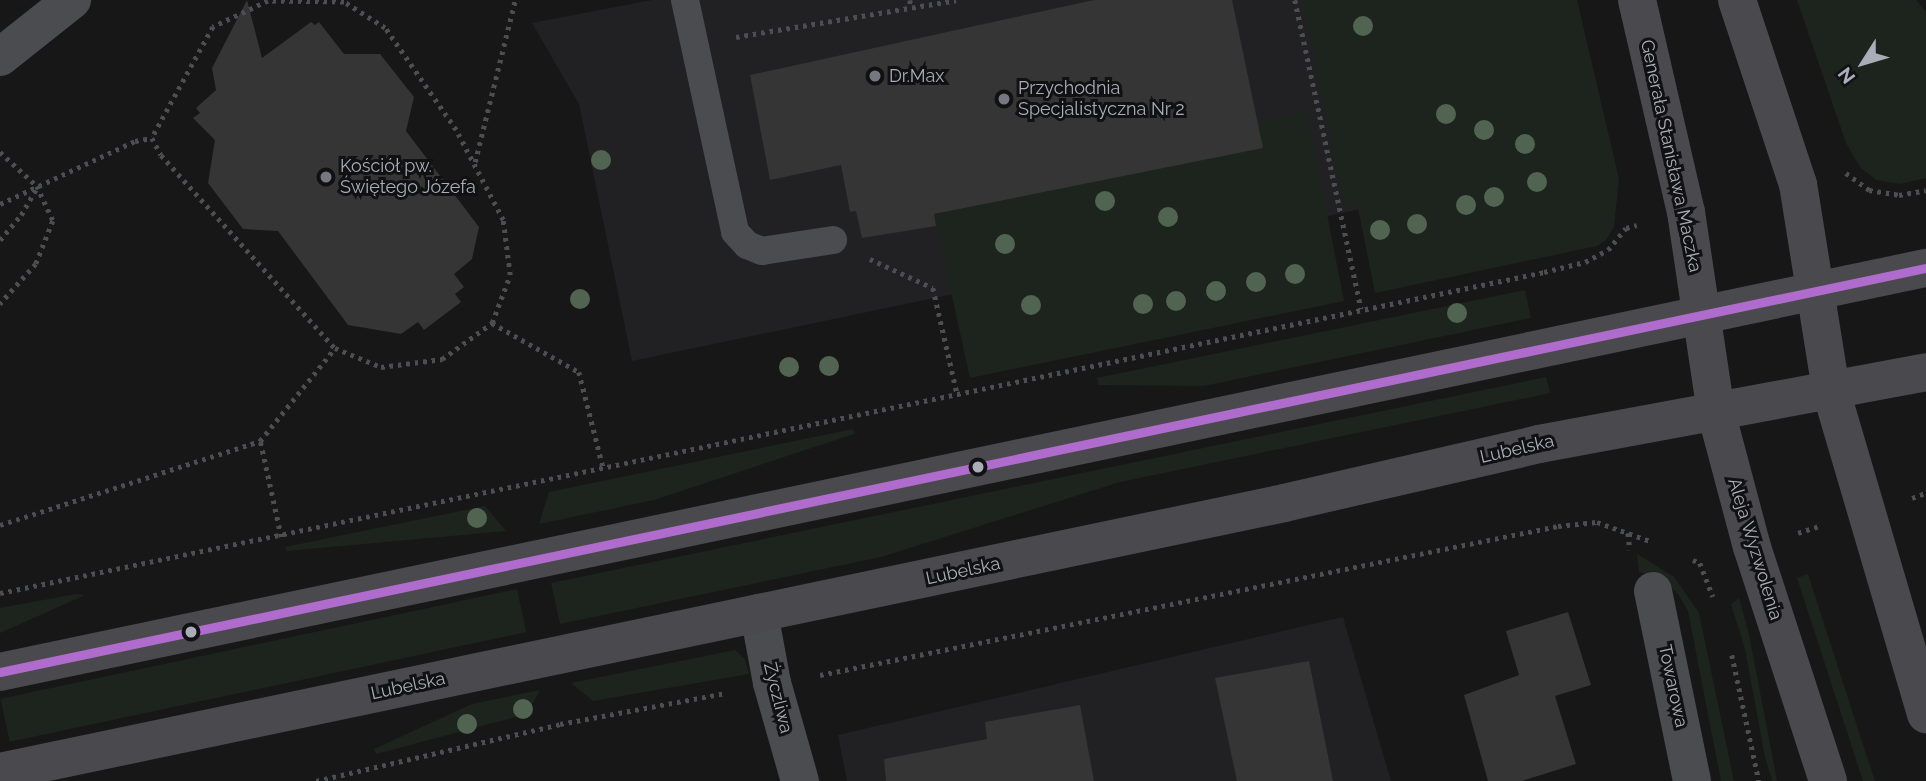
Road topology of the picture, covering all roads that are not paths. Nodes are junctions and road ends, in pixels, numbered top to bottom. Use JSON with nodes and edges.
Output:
{"nodes":[{"id":1,"x":72,"y":0,"type":"edge"},
{"id":2,"x":685,"y":0,"type":"edge"},
{"id":3,"x":1637,"y":0,"type":"edge"},
{"id":4,"x":1737,"y":0,"type":"edge"},
{"id":5,"x":0,"y":57,"type":"edge"},
{"id":6,"x":833,"y":240,"type":"road end"},
{"id":7,"x":1926,"y":268,"type":"edge"},
{"id":8,"x":1818,"y":292,"type":"junction"},
{"id":9,"x":1702,"y":313,"type":"junction"},
{"id":10,"x":1926,"y":372,"type":"edge"},
{"id":11,"x":1831,"y":391,"type":"junction"},
{"id":12,"x":1716,"y":412,"type":"junction"},
{"id":13,"x":1653,"y":592,"type":"dead end"},
{"id":14,"x":759,"y":613,"type":"junction"},
{"id":15,"x":0,"y":672,"type":"edge"},
{"id":16,"x":1926,"y":714,"type":"edge"},
{"id":17,"x":0,"y":772,"type":"edge"},
{"id":18,"x":800,"y":781,"type":"edge"},
{"id":19,"x":1692,"y":781,"type":"edge"},
{"id":20,"x":1828,"y":781,"type":"edge"}],
"edges":[{"from":1,"to":5,"type":"street"},
{"from":2,"to":6,"type":"lane"},
{"from":3,"to":9,"type":"main road","name":"Generała Stanisława Maczka"},
{"from":4,"to":8,"type":"main road"},
{"from":7,"to":8,"type":"main road"},
{"from":8,"to":9,"type":"main road"},
{"from":8,"to":11,"type":"main road"},
{"from":9,"to":12,"type":"main road","name":"Aleja Wyzwolenia"},
{"from":9,"to":15,"type":"main road"},
{"from":10,"to":11,"type":"main road","name":"Lubelska"},
{"from":11,"to":12,"type":"main road","name":"Lubelska"},
{"from":11,"to":16,"type":"main road"},
{"from":12,"to":14,"type":"main road","name":"Lubelska"},
{"from":12,"to":20,"type":"main road","name":"Aleja Wyzwolenia"},
{"from":13,"to":19,"type":"street","name":"Towarowa"},
{"from":14,"to":17,"type":"main road","name":"Lubelska"},
{"from":14,"to":18,"type":"street","name":"Życzliwa"}]}
